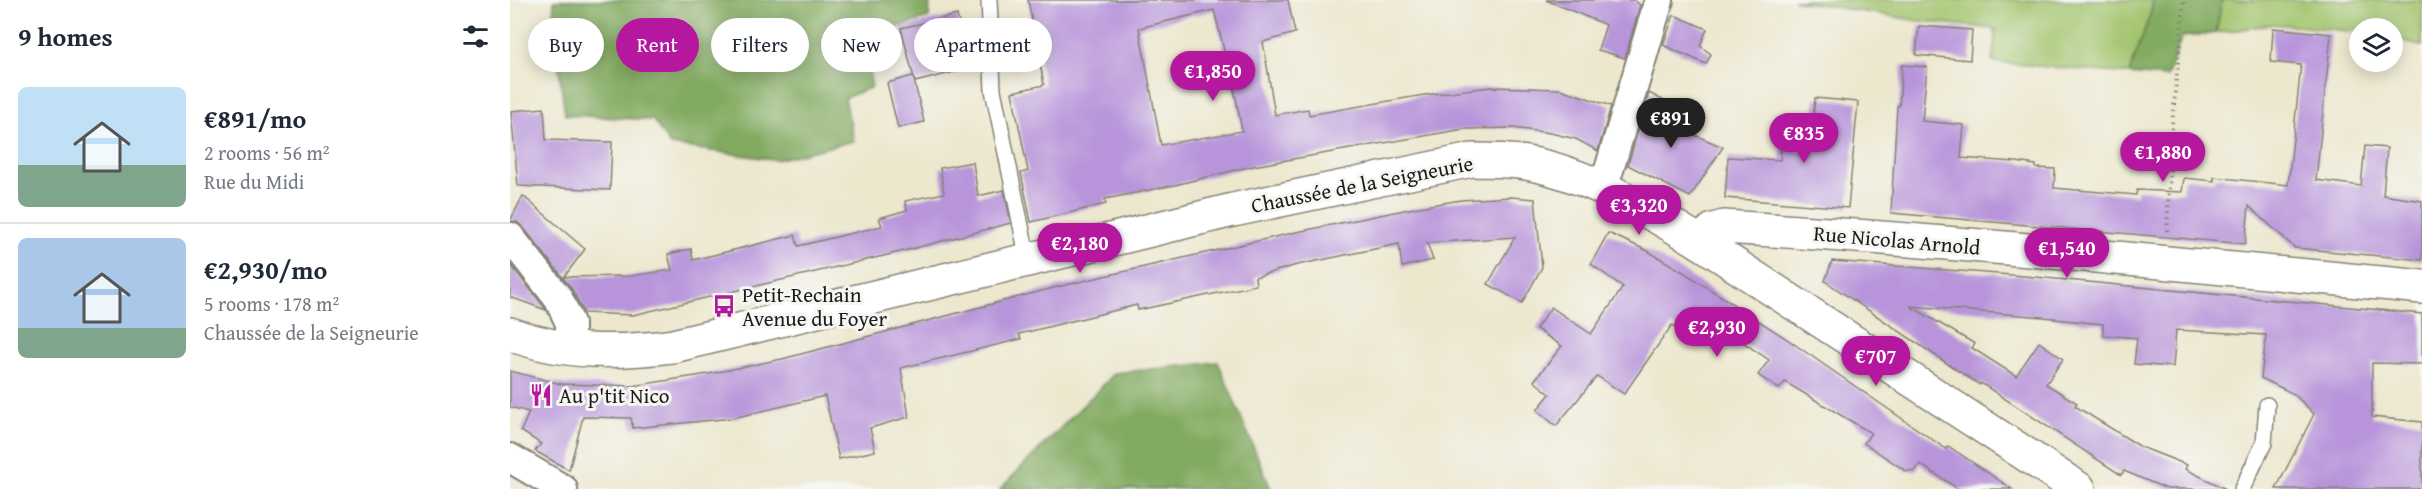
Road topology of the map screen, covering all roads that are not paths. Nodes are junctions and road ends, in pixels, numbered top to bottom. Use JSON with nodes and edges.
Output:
{"nodes":[{"id":1,"x":989,"y":0,"type":"edge"},
{"id":2,"x":1659,"y":0,"type":"edge"},
{"id":3,"x":1600,"y":188,"type":"junction"},
{"id":4,"x":510,"y":237,"type":"edge"},
{"id":5,"x":1700,"y":242,"type":"junction"},
{"id":6,"x":1028,"y":260,"type":"junction"},
{"id":7,"x":2422,"y":287,"type":"edge"},
{"id":8,"x":510,"y":333,"type":"edge"},
{"id":9,"x":570,"y":348,"type":"junction"},
{"id":10,"x":2267,"y":405,"type":"dead end"},
{"id":11,"x":510,"y":458,"type":"edge"},
{"id":12,"x":563,"y":489,"type":"edge"},
{"id":13,"x":2079,"y":489,"type":"edge"},
{"id":14,"x":2242,"y":489,"type":"edge"}],
"edges":[{"from":1,"to":6,"type":"lane"},
{"from":2,"to":3,"type":"street"},
{"from":3,"to":5,"type":"main road","name":"Chaussée de la Seigneurie"},
{"from":3,"to":6,"type":"main road","name":"Chaussée de la Seigneurie"},
{"from":4,"to":9,"type":"street"},
{"from":5,"to":7,"type":"main road","name":"Rue Nicolas Arnold"},
{"from":5,"to":13,"type":"main road","name":"Chaussée de la Seigneurie"},
{"from":6,"to":9,"type":"main road","name":"Chaussée de la Seigneurie"},
{"from":8,"to":9,"type":"main road","name":"Chaussée de la Seigneurie"},
{"from":10,"to":14,"type":"lane"},
{"from":11,"to":12,"type":"street"}]}
